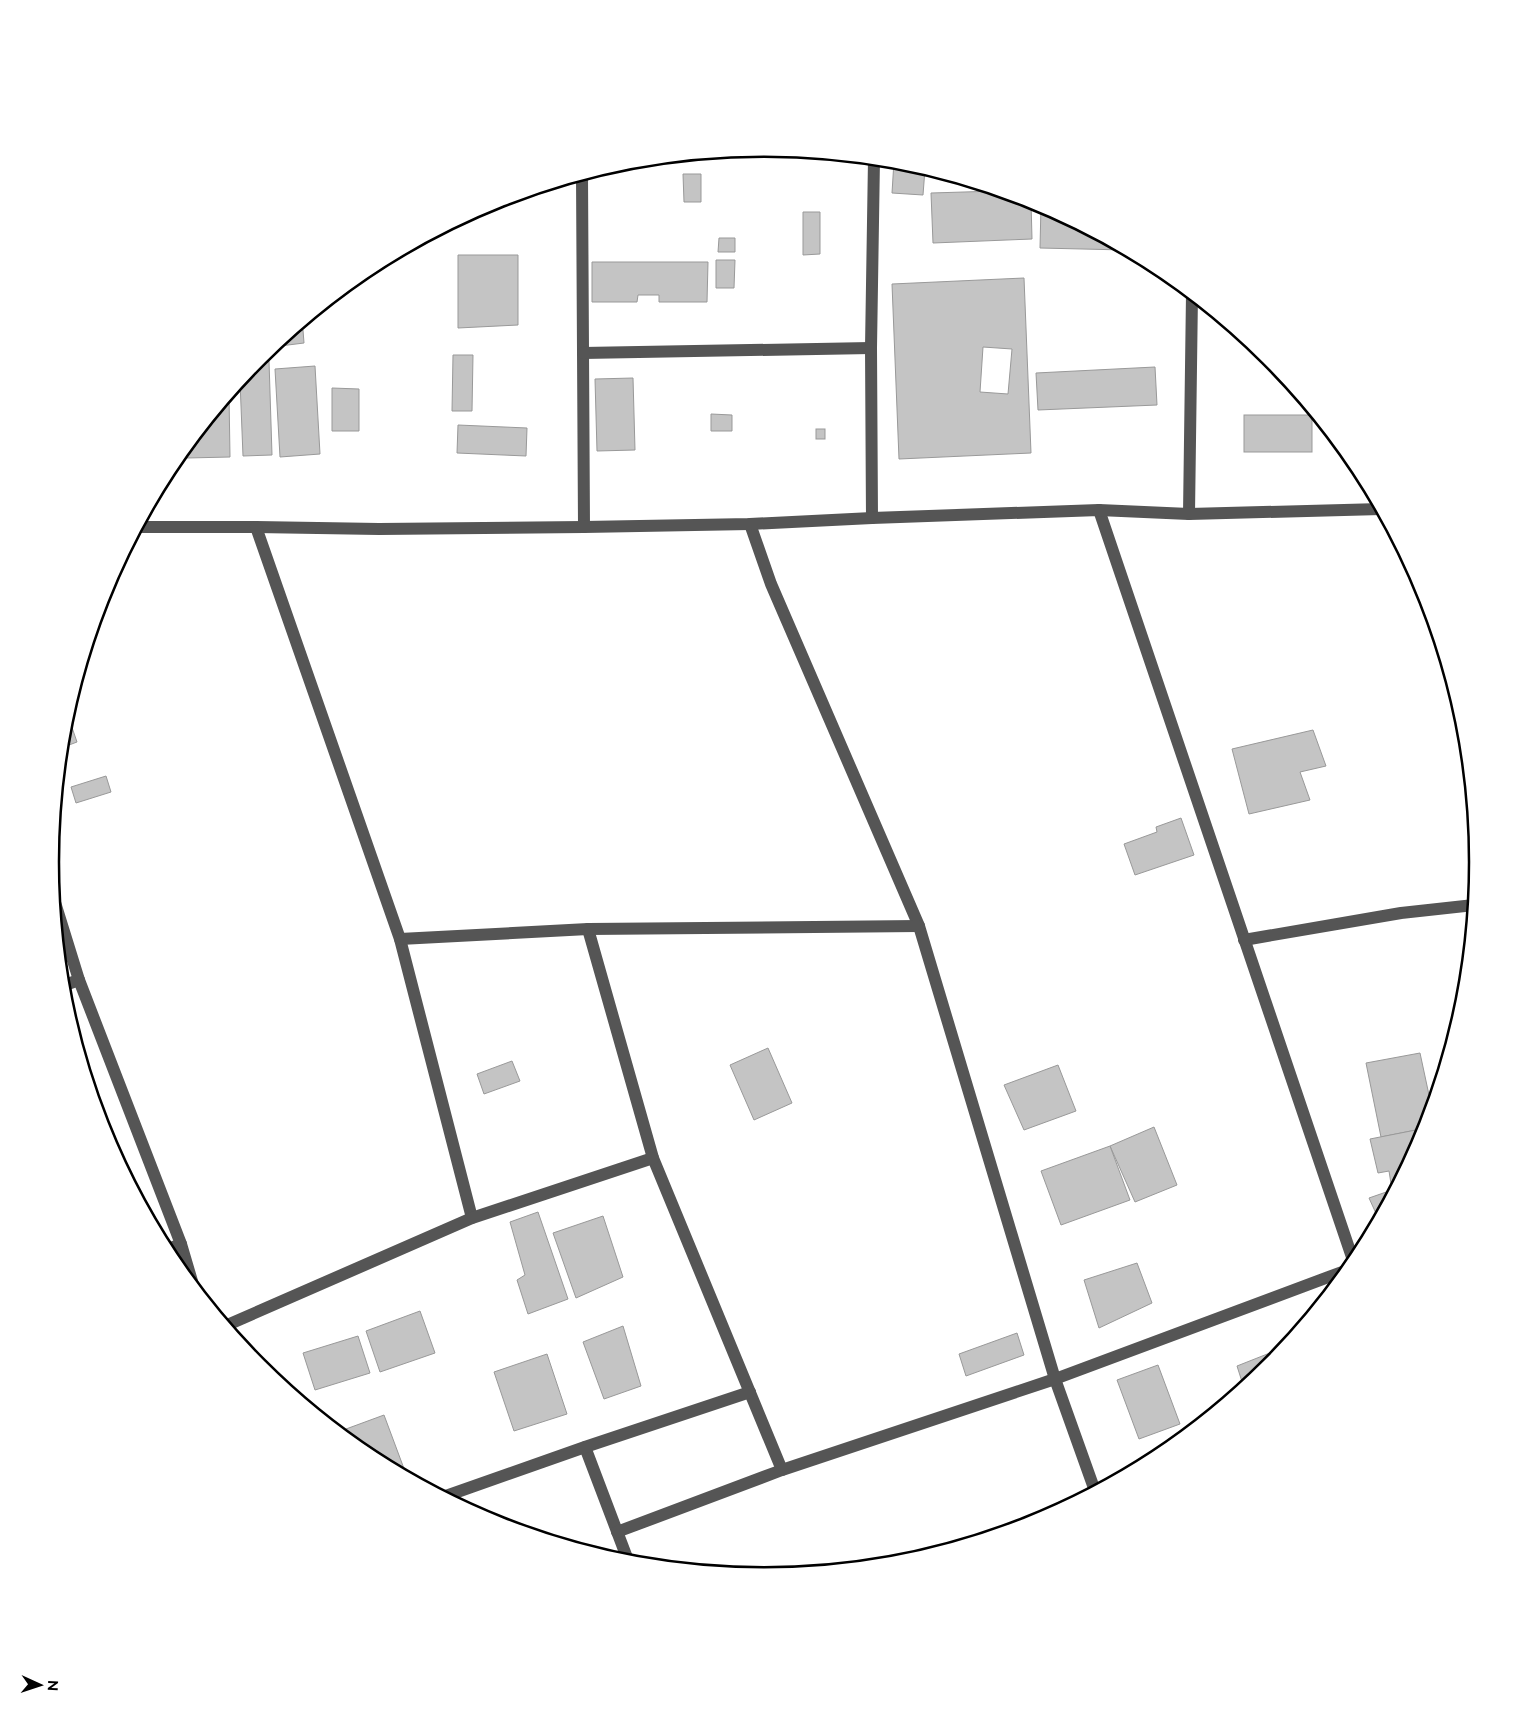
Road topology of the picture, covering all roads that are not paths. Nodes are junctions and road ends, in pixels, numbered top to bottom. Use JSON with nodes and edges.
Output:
{"nodes":[{"id":1,"x":874,"y":166,"type":"edge"},
{"id":2,"x":582,"y":181,"type":"edge"},
{"id":3,"x":1192,"y":302,"type":"edge"},
{"id":4,"x":871,"y":348,"type":"junction"},
{"id":5,"x":583,"y":353,"type":"junction"},
{"id":6,"x":1374,"y":509,"type":"edge"},
{"id":7,"x":1099,"y":510,"type":"junction"},
{"id":8,"x":1189,"y":514,"type":"junction"},
{"id":9,"x":872,"y":518,"type":"junction"},
{"id":10,"x":750,"y":524,"type":"junction"},
{"id":11,"x":144,"y":527,"type":"edge"},
{"id":12,"x":256,"y":527,"type":"junction"},
{"id":13,"x":584,"y":527,"type":"junction"},
{"id":14,"x":1468,"y":906,"type":"edge"},
{"id":15,"x":62,"y":924,"type":"edge"},
{"id":16,"x":919,"y":926,"type":"junction"},
{"id":17,"x":588,"y":929,"type":"junction"},
{"id":18,"x":400,"y":939,"type":"junction"},
{"id":19,"x":1244,"y":940,"type":"junction"},
{"id":20,"x":79,"y":980,"type":"junction"},
{"id":21,"x":69,"y":983,"type":"edge"},
{"id":22,"x":653,"y":1158,"type":"junction"},
{"id":23,"x":472,"y":1218,"type":"junction"},
{"id":24,"x":181,"y":1244,"type":"junction"},
{"id":25,"x":173,"y":1247,"type":"edge"},
{"id":26,"x":1350,"y":1253,"type":"edge"},
{"id":27,"x":188,"y":1269,"type":"edge"},
{"id":28,"x":1337,"y":1273,"type":"edge"},
{"id":29,"x":231,"y":1324,"type":"edge"},
{"id":30,"x":1055,"y":1379,"type":"junction"},
{"id":31,"x":750,"y":1392,"type":"junction"},
{"id":32,"x":585,"y":1447,"type":"junction"},
{"id":33,"x":782,"y":1470,"type":"junction"},
{"id":34,"x":1093,"y":1486,"type":"edge"},
{"id":35,"x":451,"y":1494,"type":"edge"},
{"id":36,"x":617,"y":1532,"type":"junction"},
{"id":37,"x":625,"y":1554,"type":"edge"}],
"edges":[{"from":1,"to":4,"type":"street"},
{"from":2,"to":5,"type":"street"},
{"from":3,"to":8,"type":"street"},
{"from":4,"to":5,"type":"street"},
{"from":4,"to":9,"type":"street"},
{"from":5,"to":13,"type":"street"},
{"from":6,"to":8,"type":"street"},
{"from":7,"to":8,"type":"street"},
{"from":7,"to":9,"type":"street"},
{"from":7,"to":19,"type":"street"},
{"from":9,"to":10,"type":"street"},
{"from":10,"to":13,"type":"street"},
{"from":10,"to":16,"type":"street"},
{"from":11,"to":12,"type":"street"},
{"from":12,"to":13,"type":"street"},
{"from":12,"to":18,"type":"street"},
{"from":14,"to":19,"type":"street"},
{"from":15,"to":20,"type":"street"},
{"from":16,"to":17,"type":"street"},
{"from":16,"to":30,"type":"street"},
{"from":17,"to":18,"type":"street"},
{"from":17,"to":22,"type":"street"},
{"from":18,"to":23,"type":"street"},
{"from":19,"to":26,"type":"street"},
{"from":20,"to":21,"type":"street"},
{"from":20,"to":24,"type":"street"},
{"from":22,"to":23,"type":"street"},
{"from":22,"to":31,"type":"street"},
{"from":23,"to":29,"type":"street"},
{"from":24,"to":25,"type":"street"},
{"from":24,"to":27,"type":"street"},
{"from":28,"to":30,"type":"street"},
{"from":30,"to":33,"type":"street"},
{"from":30,"to":34,"type":"street"},
{"from":31,"to":32,"type":"street"},
{"from":31,"to":33,"type":"street"},
{"from":32,"to":35,"type":"street"},
{"from":32,"to":36,"type":"street"},
{"from":33,"to":36,"type":"street"},
{"from":36,"to":37,"type":"street"}]}
